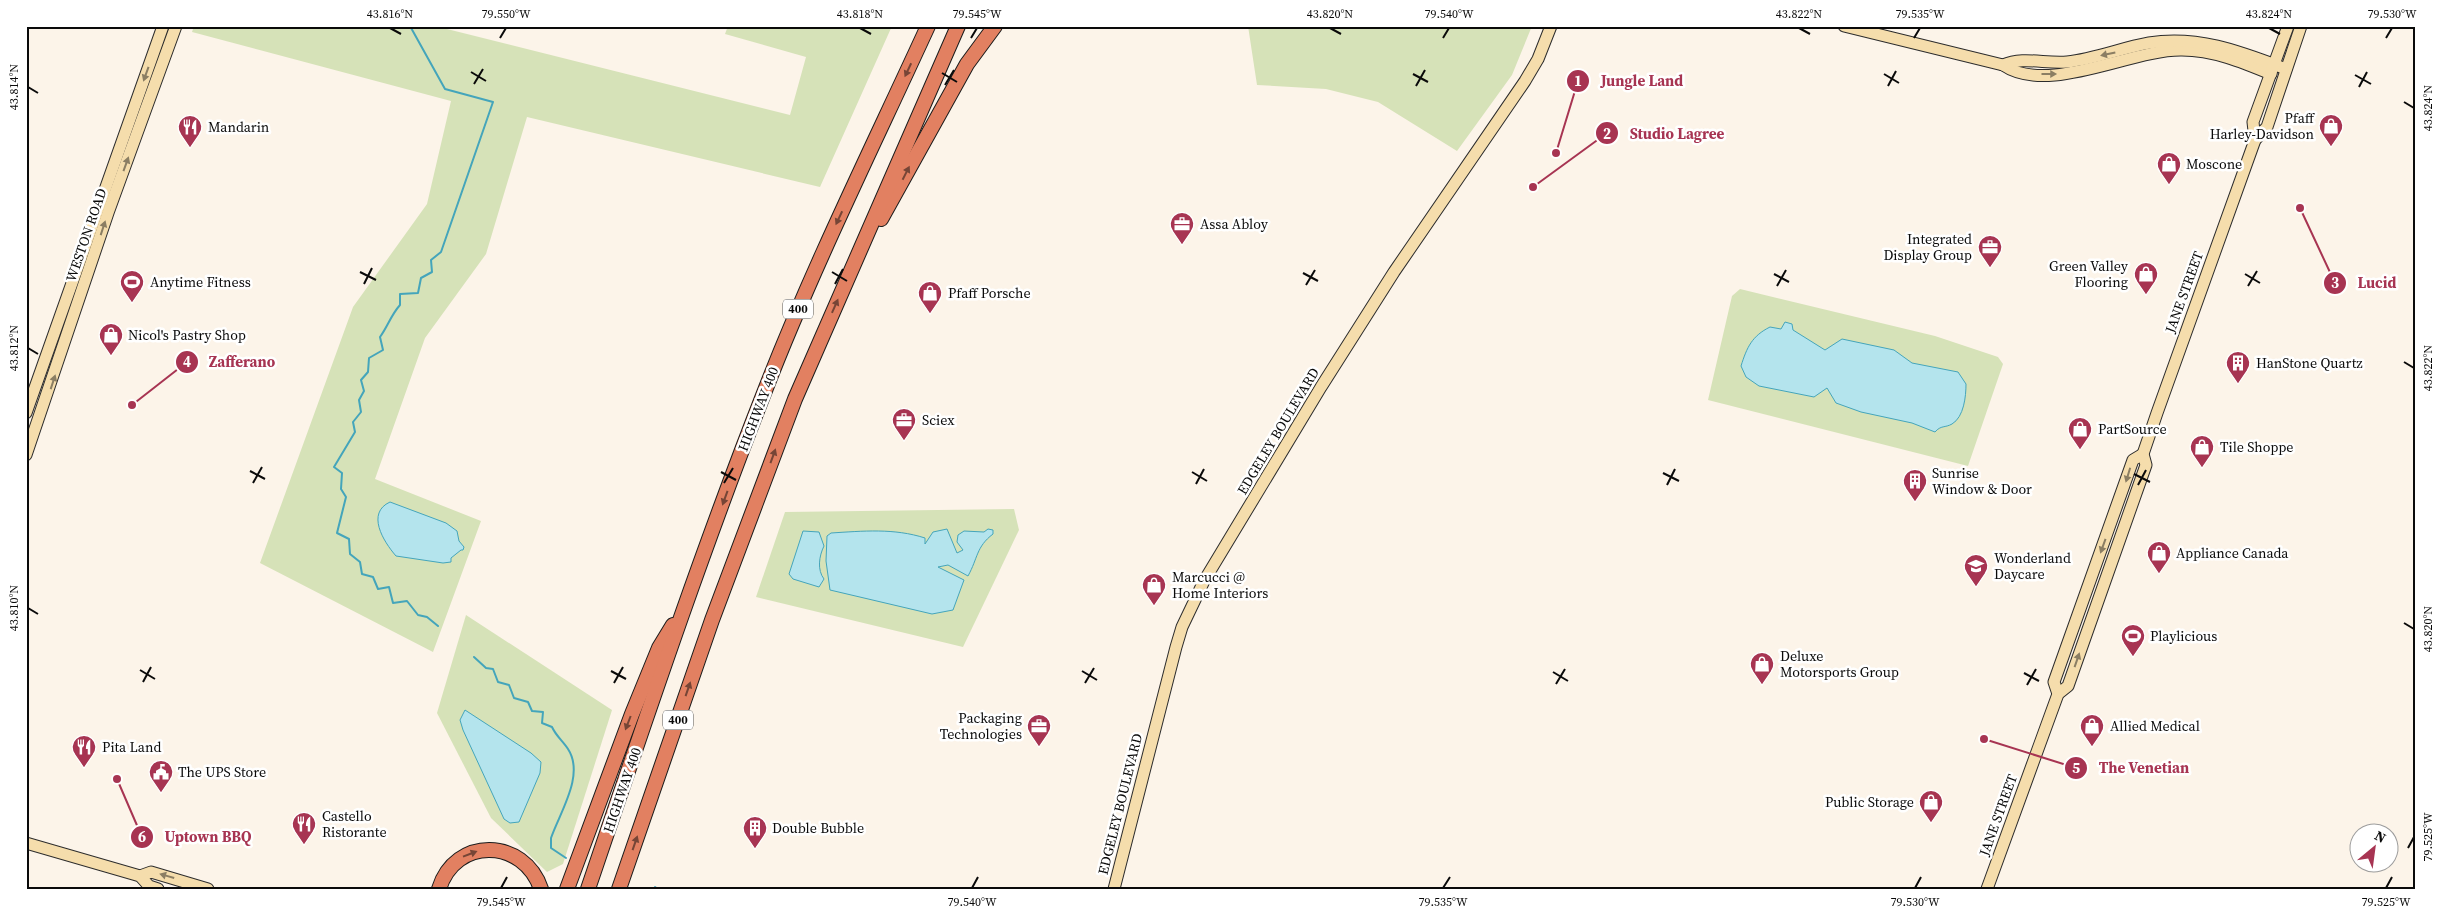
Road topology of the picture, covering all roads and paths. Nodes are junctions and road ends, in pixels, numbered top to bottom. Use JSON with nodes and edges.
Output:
{"nodes":[{"id":1,"x":163,"y":26,"type":"edge"},
{"id":2,"x":176,"y":26,"type":"edge"},
{"id":3,"x":928,"y":26,"type":"edge"},
{"id":4,"x":958,"y":26,"type":"edge"},
{"id":5,"x":995,"y":26,"type":"edge"},
{"id":6,"x":1551,"y":26,"type":"edge"},
{"id":7,"x":1844,"y":26,"type":"edge"},
{"id":8,"x":2288,"y":26,"type":"edge"},
{"id":9,"x":2301,"y":26,"type":"edge"},
{"id":10,"x":2272,"y":69,"type":"junction"},
{"id":11,"x":2286,"y":69,"type":"junction"},
{"id":12,"x":2255,"y":140,"type":"junction"},
{"id":13,"x":862,"y":244,"type":"junction"},
{"id":14,"x":26,"y":413,"type":"edge"},
{"id":15,"x":26,"y":455,"type":"edge"},
{"id":16,"x":687,"y":600,"type":"junction"},
{"id":17,"x":26,"y":843,"type":"edge"},
{"id":18,"x":140,"y":876,"type":"junction"},
{"id":19,"x":158,"y":889,"type":"edge"},
{"id":20,"x":208,"y":889,"type":"edge"},
{"id":21,"x":439,"y":889,"type":"edge"},
{"id":22,"x":541,"y":889,"type":"edge"},
{"id":23,"x":567,"y":889,"type":"edge"},
{"id":24,"x":588,"y":889,"type":"edge"},
{"id":25,"x":619,"y":889,"type":"edge"},
{"id":26,"x":1114,"y":889,"type":"edge"},
{"id":27,"x":1987,"y":889,"type":"edge"}],
"edges":[{"from":1,"to":14,"type":"main road","name":"WESTON ROAD","one_way":true},
{"from":15,"to":2,"type":"main road","name":"WESTON ROAD","one_way":true},
{"from":3,"to":16,"type":"highway","name":"HIGHWAY 400","number":"400","one_way":true},
{"from":4,"to":13,"type":"highway","number":"400"},
{"from":13,"to":5,"type":"highway","one_way":true},
{"from":6,"to":26,"type":"main road","name":"EDGELEY BOULEVARD"},
{"from":7,"to":10,"type":"main road"},
{"from":8,"to":10,"type":"main road","name":"JANE STREET"},
{"from":9,"to":11,"type":"main road","name":"JANE STREET"},
{"from":10,"to":11,"type":"main road"},
{"from":10,"to":12,"type":"main road","name":"JANE STREET"},
{"from":11,"to":12,"type":"main road","name":"JANE STREET"},
{"from":12,"to":27,"type":"main road","name":"JANE STREET"},
{"from":25,"to":13,"type":"highway","number":"400","one_way":true},
{"from":16,"to":23,"type":"highway","one_way":true},
{"from":16,"to":24,"type":"highway","name":"HIGHWAY 400","number":"400"},
{"from":17,"to":18,"type":"main road"},
{"from":18,"to":19,"type":"main road"},
{"from":20,"to":18,"type":"main road","one_way":true},
{"from":21,"to":22,"type":"highway","one_way":true}]}
